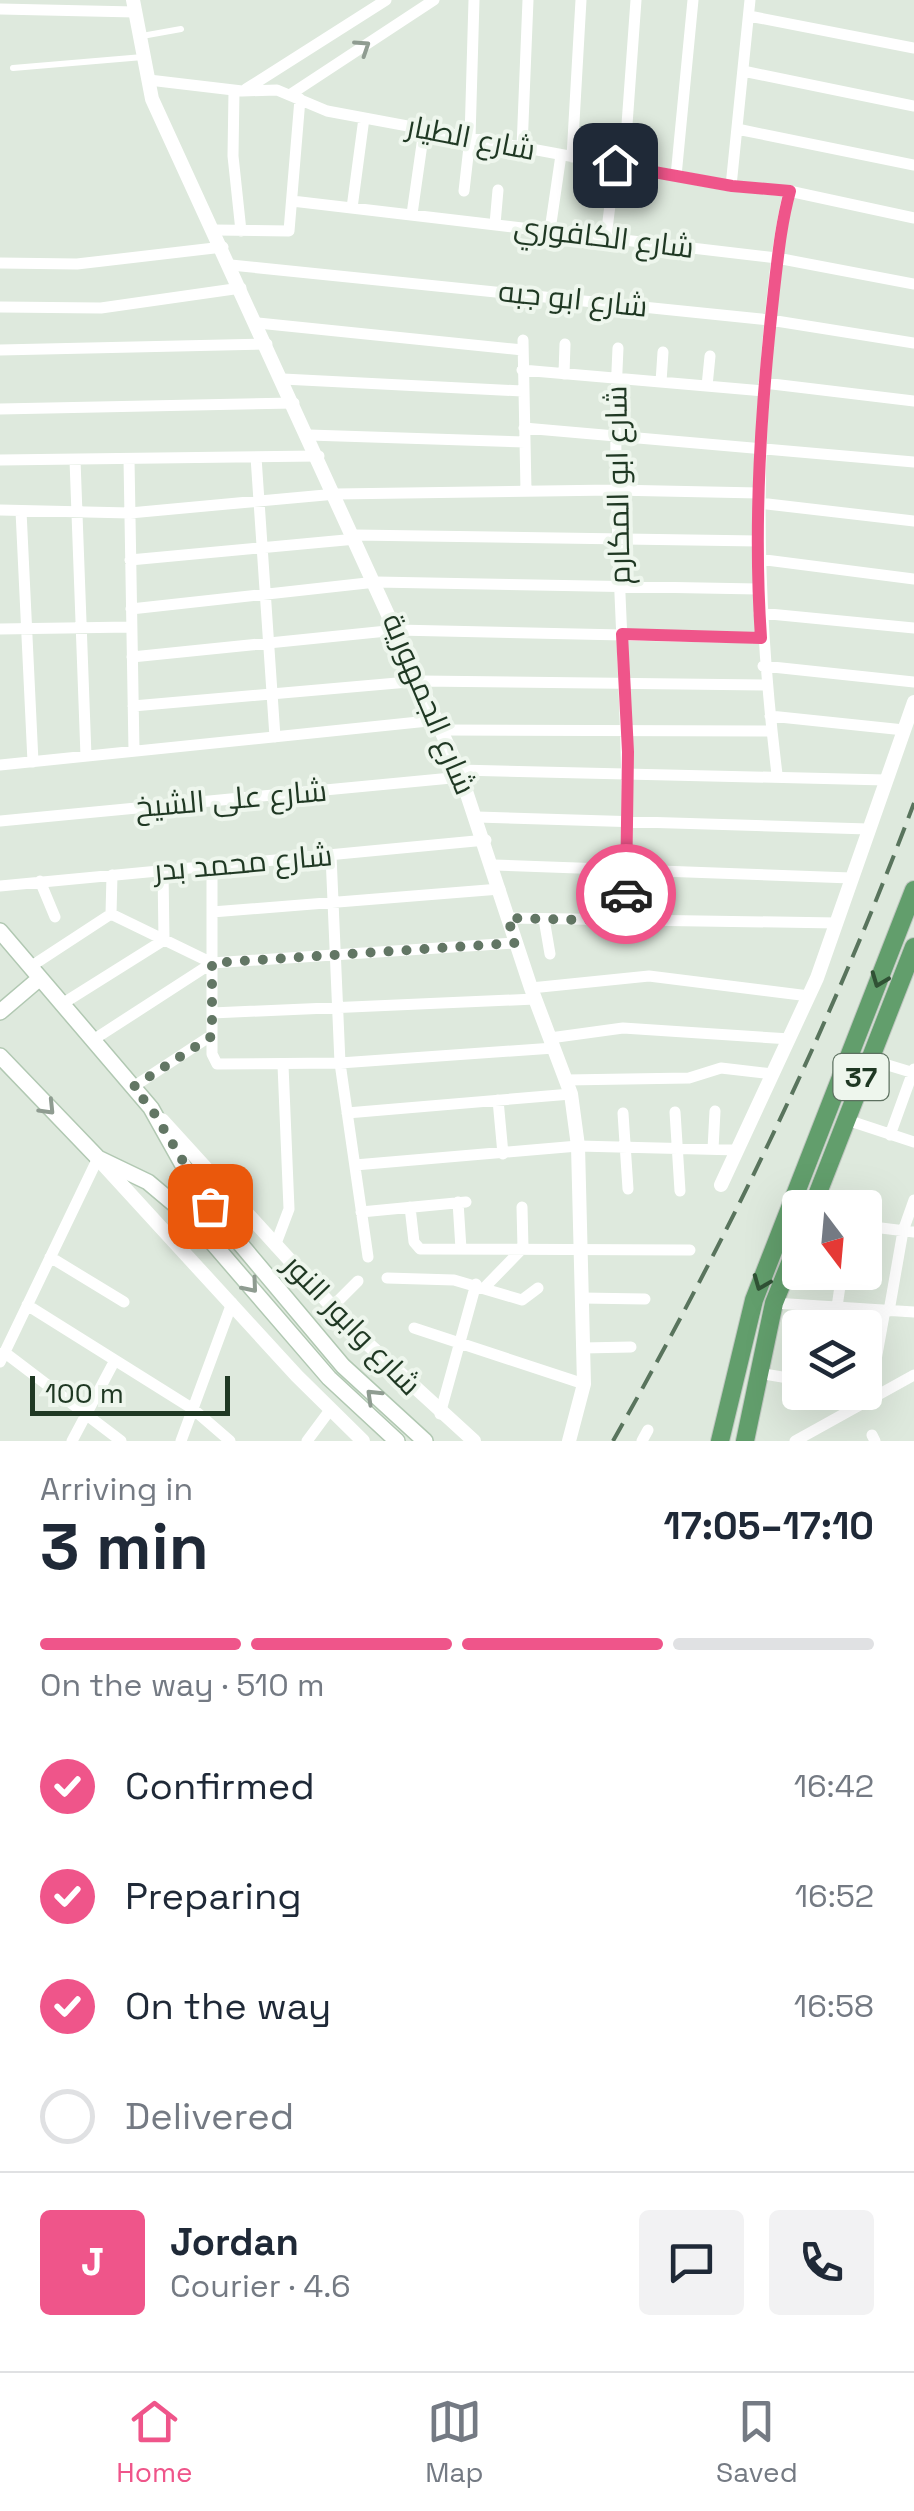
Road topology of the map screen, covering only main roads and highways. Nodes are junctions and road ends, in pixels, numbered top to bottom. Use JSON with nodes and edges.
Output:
{"nodes":[{"id":1,"x":914,"y":890,"type":"edge"},
{"id":2,"x":0,"y":931,"type":"edge"},
{"id":3,"x":914,"y":947,"type":"edge"},
{"id":4,"x":35,"y":972,"type":"junction"},
{"id":5,"x":906,"y":991,"type":"edge"},
{"id":6,"x":0,"y":1012,"type":"edge"},
{"id":7,"x":0,"y":1056,"type":"edge"},
{"id":8,"x":819,"y":1190,"type":"edge"},
{"id":9,"x":782,"y":1283,"type":"edge"},
{"id":10,"x":397,"y":1441,"type":"edge"},
{"id":11,"x":425,"y":1441,"type":"edge"},
{"id":12,"x":720,"y":1441,"type":"edge"},
{"id":13,"x":745,"y":1441,"type":"edge"}],
"edges":[{"from":1,"to":12,"type":"main road","number":"37","one_way":true},
{"from":2,"to":4,"type":"main road","name":"شارع وابور النور"},
{"from":3,"to":5,"type":"main road","number":"37"},
{"from":4,"to":6,"type":"main road"},
{"from":11,"to":4,"type":"main road","name":"شارع وابور النور","one_way":true},
{"from":5,"to":8,"type":"main road","number":"37"},
{"from":7,"to":10,"type":"main road","one_way":true},
{"from":9,"to":13,"type":"main road"}]}
